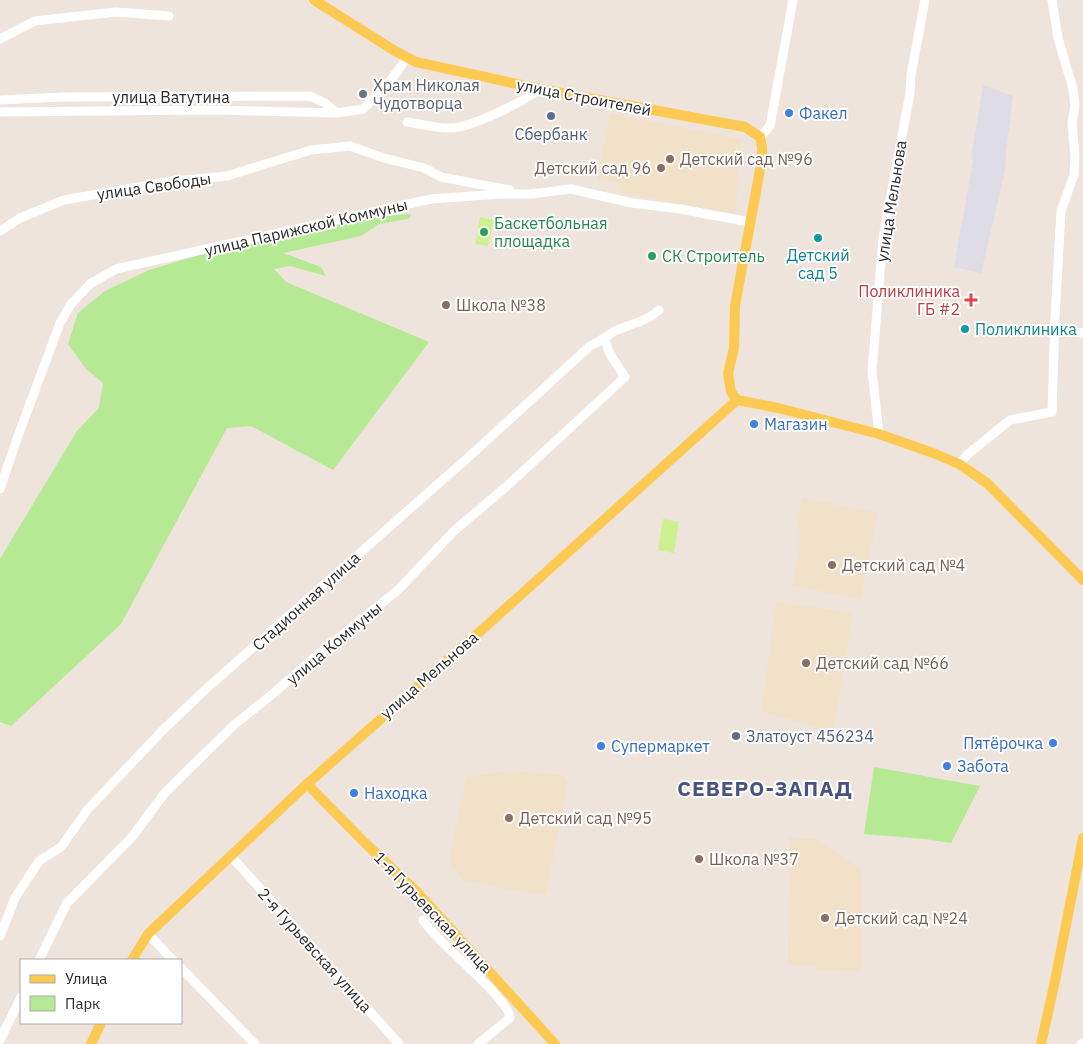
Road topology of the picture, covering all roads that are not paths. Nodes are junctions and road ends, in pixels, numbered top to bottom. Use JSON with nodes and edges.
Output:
{"nodes":[{"id":1,"x":314,"y":0,"type":"edge"},
{"id":2,"x":793,"y":0,"type":"edge"},
{"id":3,"x":925,"y":0,"type":"edge"},
{"id":4,"x":1052,"y":0,"type":"edge"},
{"id":5,"x":169,"y":16,"type":"dead end"},
{"id":6,"x":0,"y":39,"type":"edge"},
{"id":7,"x":407,"y":58,"type":"junction"},
{"id":8,"x":540,"y":89,"type":"junction"},
{"id":9,"x":0,"y":100,"type":"edge"},
{"id":10,"x":0,"y":112,"type":"edge"},
{"id":11,"x":337,"y":113,"type":"junction"},
{"id":12,"x":407,"y":122,"type":"dead end"},
{"id":13,"x":760,"y":137,"type":"junction"},
{"id":14,"x":531,"y":194,"type":"junction"},
{"id":15,"x":750,"y":222,"type":"junction"},
{"id":16,"x":0,"y":231,"type":"edge"},
{"id":17,"x":659,"y":310,"type":"dead end"},
{"id":18,"x":1054,"y":331,"type":"junction"},
{"id":19,"x":1083,"y":334,"type":"edge"},
{"id":20,"x":604,"y":339,"type":"junction"},
{"id":21,"x":737,"y":400,"type":"junction"},
{"id":22,"x":880,"y":434,"type":"junction"},
{"id":23,"x":959,"y":464,"type":"junction"},
{"id":24,"x":0,"y":490,"type":"edge"},
{"id":25,"x":1083,"y":580,"type":"edge"},
{"id":26,"x":306,"y":784,"type":"junction"},
{"id":27,"x":1083,"y":838,"type":"edge"},
{"id":28,"x":231,"y":856,"type":"junction"},
{"id":29,"x":423,"y":920,"type":"dead end"},
{"id":30,"x":148,"y":934,"type":"junction"},
{"id":31,"x":0,"y":936,"type":"edge"},
{"id":32,"x":39,"y":959,"type":"edge"},
{"id":33,"x":133,"y":959,"type":"edge"},
{"id":34,"x":173,"y":959,"type":"edge"},
{"id":35,"x":182,"y":969,"type":"edge"},
{"id":36,"x":20,"y":999,"type":"edge"},
{"id":37,"x":101,"y":1024,"type":"edge"},
{"id":38,"x":0,"y":1040,"type":"edge"},
{"id":39,"x":91,"y":1044,"type":"edge"},
{"id":40,"x":255,"y":1044,"type":"edge"},
{"id":41,"x":400,"y":1044,"type":"edge"},
{"id":42,"x":478,"y":1044,"type":"edge"},
{"id":43,"x":555,"y":1044,"type":"edge"},
{"id":44,"x":1041,"y":1044,"type":"edge"}],
"edges":[{"from":1,"to":7,"type":"main road","name":"улица Строителей"},
{"from":2,"to":13,"type":"street"},
{"from":3,"to":22,"type":"street","name":"улица Мельнова"},
{"from":4,"to":18,"type":"street"},
{"from":5,"to":6,"type":"street"},
{"from":7,"to":8,"type":"main road","name":"улица Строителей"},
{"from":7,"to":11,"type":"street","name":"улица Ватутина"},
{"from":8,"to":12,"type":"street"},
{"from":8,"to":13,"type":"main road","name":"улица Строителей"},
{"from":9,"to":11,"type":"street","name":"улица Ватутина"},
{"from":10,"to":11,"type":"street","name":"улица Ватутина"},
{"from":13,"to":15,"type":"main road"},
{"from":14,"to":15,"type":"street","name":"улица Парижской Коммуны"},
{"from":14,"to":16,"type":"street","name":"улица Свободы"},
{"from":14,"to":24,"type":"street","name":"улица Парижской Коммуны"},
{"from":15,"to":21,"type":"main road"},
{"from":17,"to":20,"type":"street","name":"Стадионная улица"},
{"from":18,"to":19,"type":"street"},
{"from":18,"to":23,"type":"street"},
{"from":20,"to":31,"type":"street","name":"Стадионная улица"},
{"from":20,"to":32,"type":"street","name":"улица Коммуны"},
{"from":21,"to":22,"type":"main road"},
{"from":21,"to":26,"type":"main road","name":"улица Мельнова"},
{"from":22,"to":23,"type":"main road"},
{"from":23,"to":25,"type":"main road"},
{"from":26,"to":28,"type":"main road","name":"улица Мельнова"},
{"from":26,"to":43,"type":"main road","name":"1-я Гурьевская улица"},
{"from":27,"to":44,"type":"main road"},
{"from":28,"to":30,"type":"main road","name":"улица Мельнова"},
{"from":28,"to":41,"type":"street","name":"2-я Гурьевская улица"},
{"from":29,"to":42,"type":"street"},
{"from":30,"to":33,"type":"main road","name":"улица Мельнова"},
{"from":30,"to":34,"type":"street"},
{"from":35,"to":40,"type":"street"},
{"from":36,"to":38,"type":"street"},
{"from":37,"to":39,"type":"main road"}]}
